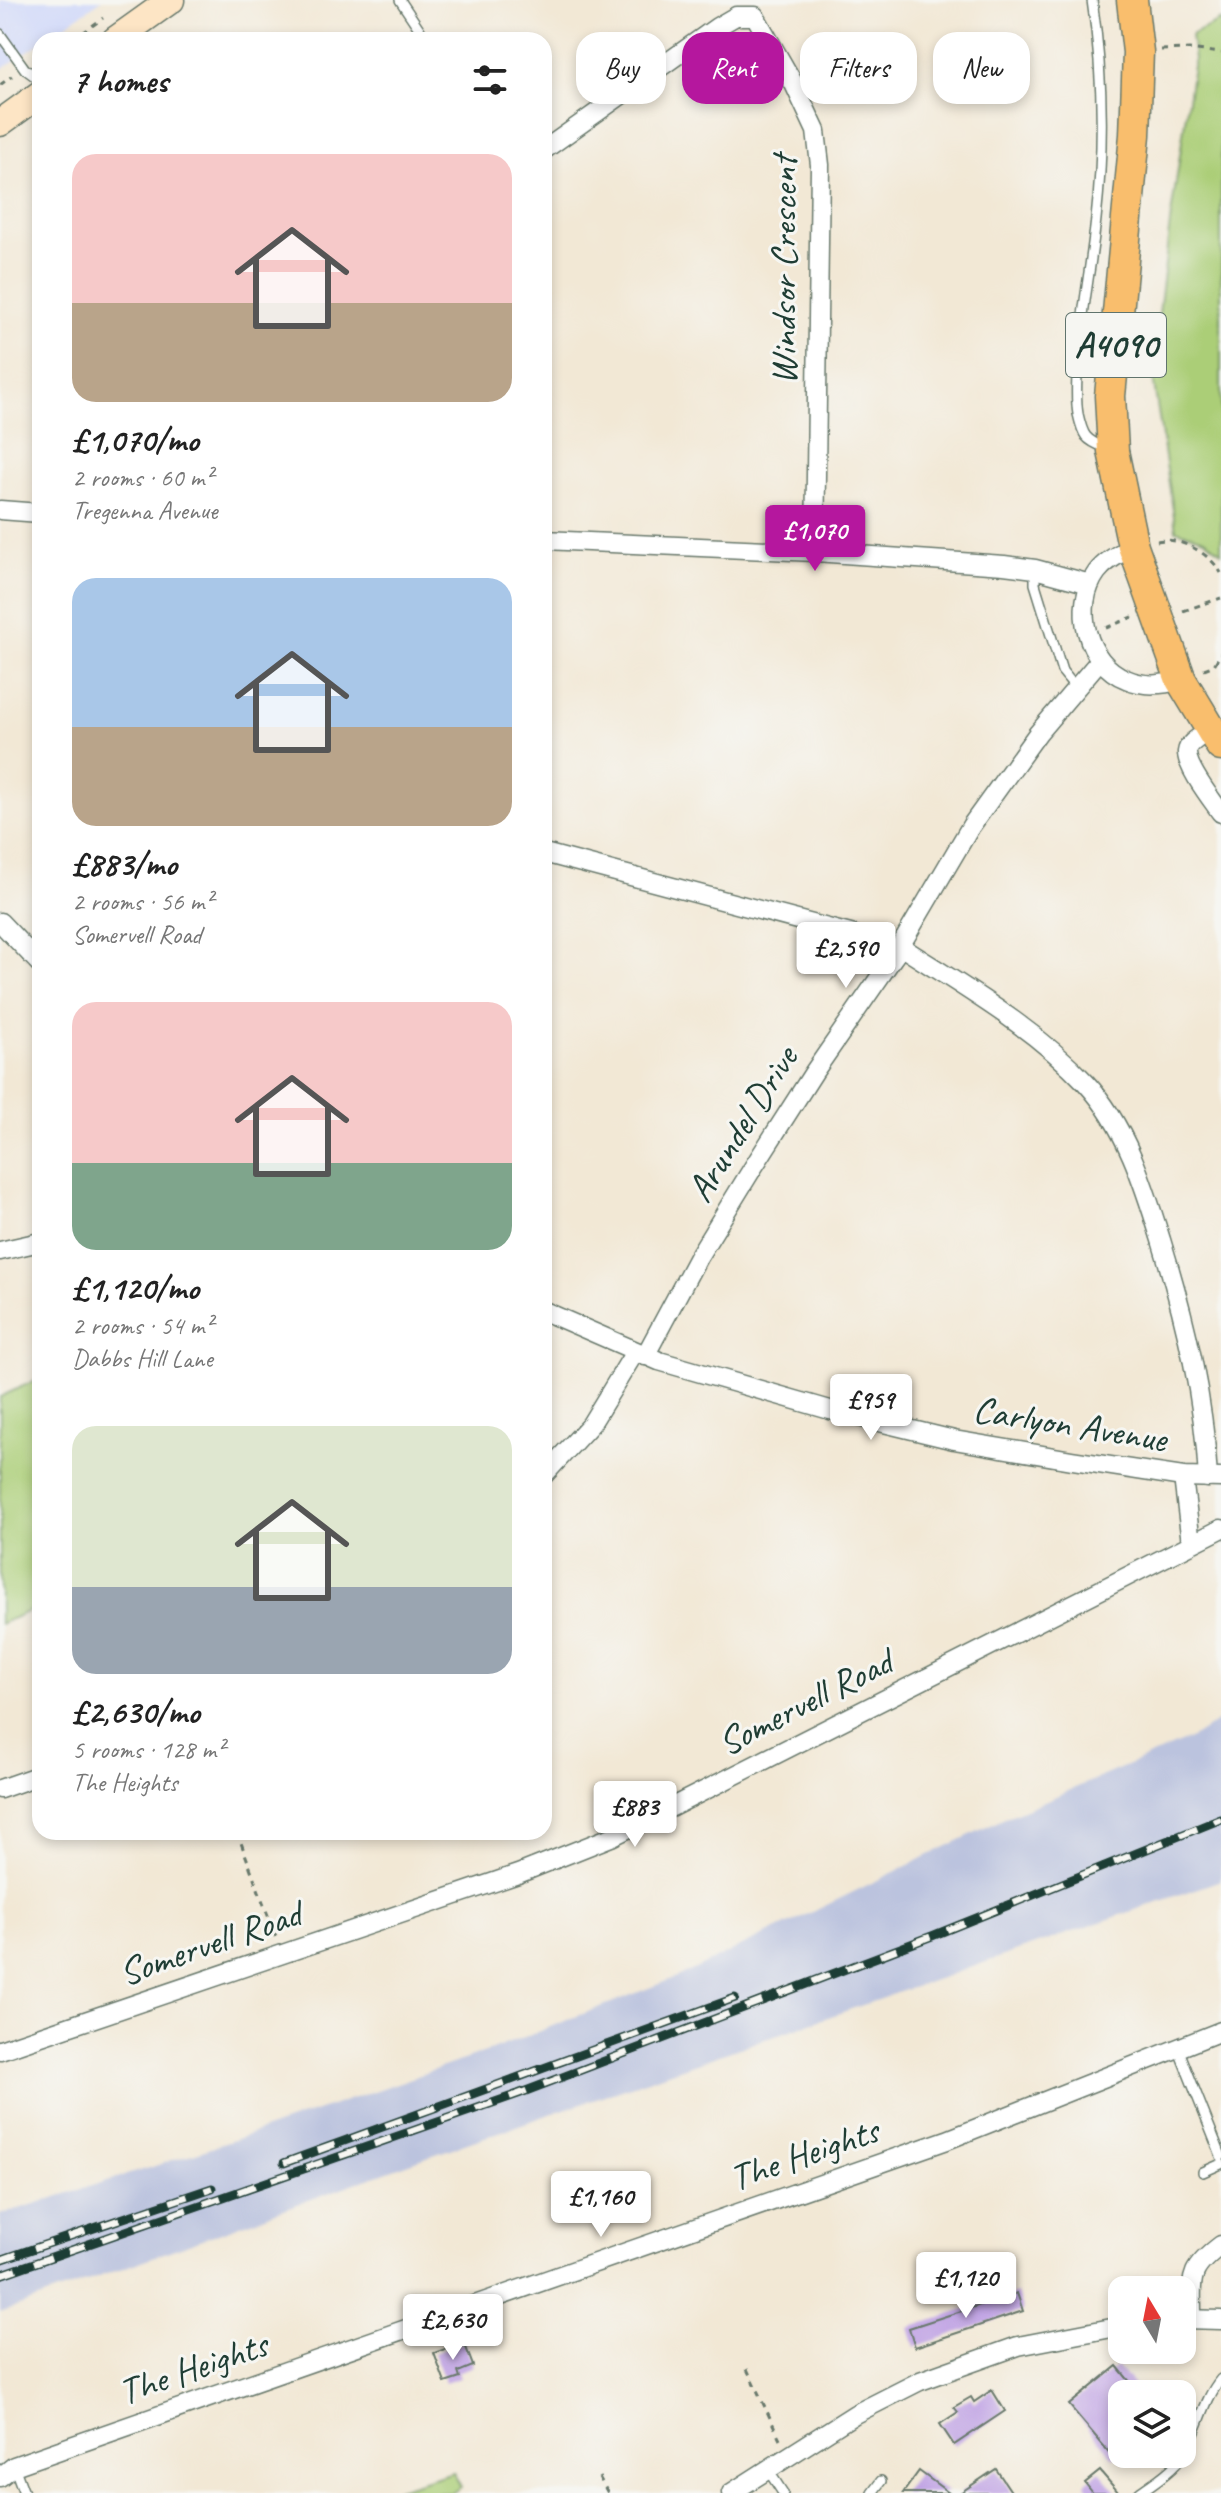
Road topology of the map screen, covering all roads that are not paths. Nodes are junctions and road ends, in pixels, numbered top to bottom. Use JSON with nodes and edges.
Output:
{"nodes":[{"id":1,"x":171,"y":0,"type":"edge"},
{"id":2,"x":400,"y":0,"type":"edge"},
{"id":3,"x":1092,"y":0,"type":"edge"},
{"id":4,"x":1136,"y":2,"type":"edge"},
{"id":5,"x":758,"y":8,"type":"edge"},
{"id":6,"x":126,"y":32,"type":"edge"},
{"id":7,"x":417,"y":32,"type":"edge"},
{"id":8,"x":0,"y":34,"type":"edge"},
{"id":9,"x":32,"y":74,"type":"edge"},
{"id":10,"x":32,"y":100,"type":"edge"},
{"id":11,"x":0,"y":123,"type":"edge"},
{"id":12,"x":552,"y":144,"type":"edge"},
{"id":13,"x":1113,"y":451,"type":"junction"},
{"id":14,"x":0,"y":510,"type":"edge"},
{"id":15,"x":32,"y":512,"type":"edge"},
{"id":16,"x":552,"y":540,"type":"edge"},
{"id":17,"x":1133,"y":546,"type":"junction"},
{"id":18,"x":815,"y":552,"type":"junction"},
{"id":19,"x":1035,"y":569,"type":"junction"},
{"id":20,"x":1090,"y":584,"type":"junction"},
{"id":21,"x":1100,"y":660,"type":"junction"},
{"id":22,"x":1181,"y":680,"type":"junction"},
{"id":23,"x":1076,"y":688,"type":"junction"},
{"id":24,"x":1215,"y":738,"type":"edge"},
{"id":25,"x":1221,"y":813,"type":"edge"},
{"id":26,"x":552,"y":855,"type":"edge"},
{"id":27,"x":0,"y":922,"type":"edge"},
{"id":28,"x":32,"y":950,"type":"edge"},
{"id":29,"x":897,"y":951,"type":"junction"},
{"id":30,"x":32,"y":1244,"type":"edge"},
{"id":31,"x":0,"y":1251,"type":"edge"},
{"id":32,"x":552,"y":1315,"type":"edge"},
{"id":33,"x":640,"y":1354,"type":"junction"},
{"id":34,"x":552,"y":1466,"type":"edge"},
{"id":35,"x":1183,"y":1477,"type":"junction"},
{"id":36,"x":1214,"y":1478,"type":"edge"},
{"id":37,"x":1221,"y":1529,"type":"edge"},
{"id":38,"x":1191,"y":1543,"type":"junction"},
{"id":39,"x":32,"y":1778,"type":"edge"},
{"id":40,"x":0,"y":1789,"type":"edge"},
{"id":41,"x":1221,"y":2031,"type":"edge"},
{"id":42,"x":1178,"y":2048,"type":"junction"},
{"id":43,"x":0,"y":2050,"type":"edge"},
{"id":44,"x":1221,"y":2156,"type":"edge"},
{"id":45,"x":1221,"y":2164,"type":"edge"},
{"id":46,"x":1203,"y":2172,"type":"dead end"},
{"id":47,"x":1221,"y":2245,"type":"edge"},
{"id":48,"x":1192,"y":2276,"type":"edge"},
{"id":49,"x":1196,"y":2319,"type":"edge"},
{"id":50,"x":1221,"y":2320,"type":"edge"},
{"id":51,"x":1108,"y":2329,"type":"edge"},
{"id":52,"x":1221,"y":2379,"type":"edge"},
{"id":53,"x":768,"y":2470,"type":"junction"},
{"id":54,"x":7,"y":2472,"type":"edge"},
{"id":55,"x":881,"y":2481,"type":"dead end"},
{"id":56,"x":24,"y":2493,"type":"edge"},
{"id":57,"x":731,"y":2493,"type":"edge"},
{"id":58,"x":783,"y":2493,"type":"edge"},
{"id":59,"x":872,"y":2493,"type":"edge"},
{"id":60,"x":1139,"y":2493,"type":"edge"}],
"edges":[{"from":1,"to":6,"type":"street"},
{"from":2,"to":7,"type":"lane"},
{"from":3,"to":13,"type":"lane"},
{"from":4,"to":13,"type":"main road","number":"A4090"},
{"from":5,"to":12,"type":"street","name":"Windsor Crescent"},
{"from":5,"to":18,"type":"street","name":"Windsor Crescent"},
{"from":8,"to":9,"type":"lane"},
{"from":10,"to":11,"type":"street"},
{"from":13,"to":17,"type":"main road","number":"A4090"},
{"from":14,"to":15,"type":"street"},
{"from":16,"to":18,"type":"street"},
{"from":17,"to":20,"type":"street"},
{"from":17,"to":22,"type":"main road","number":"A4090"},
{"from":18,"to":19,"type":"street"},
{"from":19,"to":20,"type":"street"},
{"from":19,"to":23,"type":"lane"},
{"from":20,"to":21,"type":"street"},
{"from":21,"to":22,"type":"street"},
{"from":21,"to":23,"type":"street","name":"Arundel Drive"},
{"from":22,"to":24,"type":"main road","number":"A4090"},
{"from":23,"to":29,"type":"street","name":"Arundel Drive"},
{"from":24,"to":25,"type":"street"},
{"from":26,"to":29,"type":"street"},
{"from":27,"to":28,"type":"street"},
{"from":29,"to":33,"type":"street","name":"Arundel Drive"},
{"from":29,"to":36,"type":"street"},
{"from":30,"to":31,"type":"street"},
{"from":32,"to":33,"type":"street","name":"Carlyon Avenue"},
{"from":33,"to":34,"type":"street","name":"Arundel Drive"},
{"from":33,"to":35,"type":"street","name":"Carlyon Avenue"},
{"from":35,"to":36,"type":"street","name":"Carlyon Avenue"},
{"from":35,"to":38,"type":"street"},
{"from":37,"to":38,"type":"street","name":"Somervell Road"},
{"from":38,"to":43,"type":"street","name":"Somervell Road"},
{"from":39,"to":40,"type":"street"},
{"from":41,"to":42,"type":"street","name":"The Heights"},
{"from":42,"to":44,"type":"lane"},
{"from":42,"to":54,"type":"street","name":"The Heights"},
{"from":45,"to":46,"type":"lane"},
{"from":47,"to":48,"type":"street"},
{"from":49,"to":50,"type":"street"},
{"from":51,"to":53,"type":"street"},
{"from":52,"to":60,"type":"lane"},
{"from":53,"to":57,"type":"street"},
{"from":53,"to":58,"type":"lane"},
{"from":54,"to":56,"type":"lane"},
{"from":55,"to":59,"type":"lane"}]}
